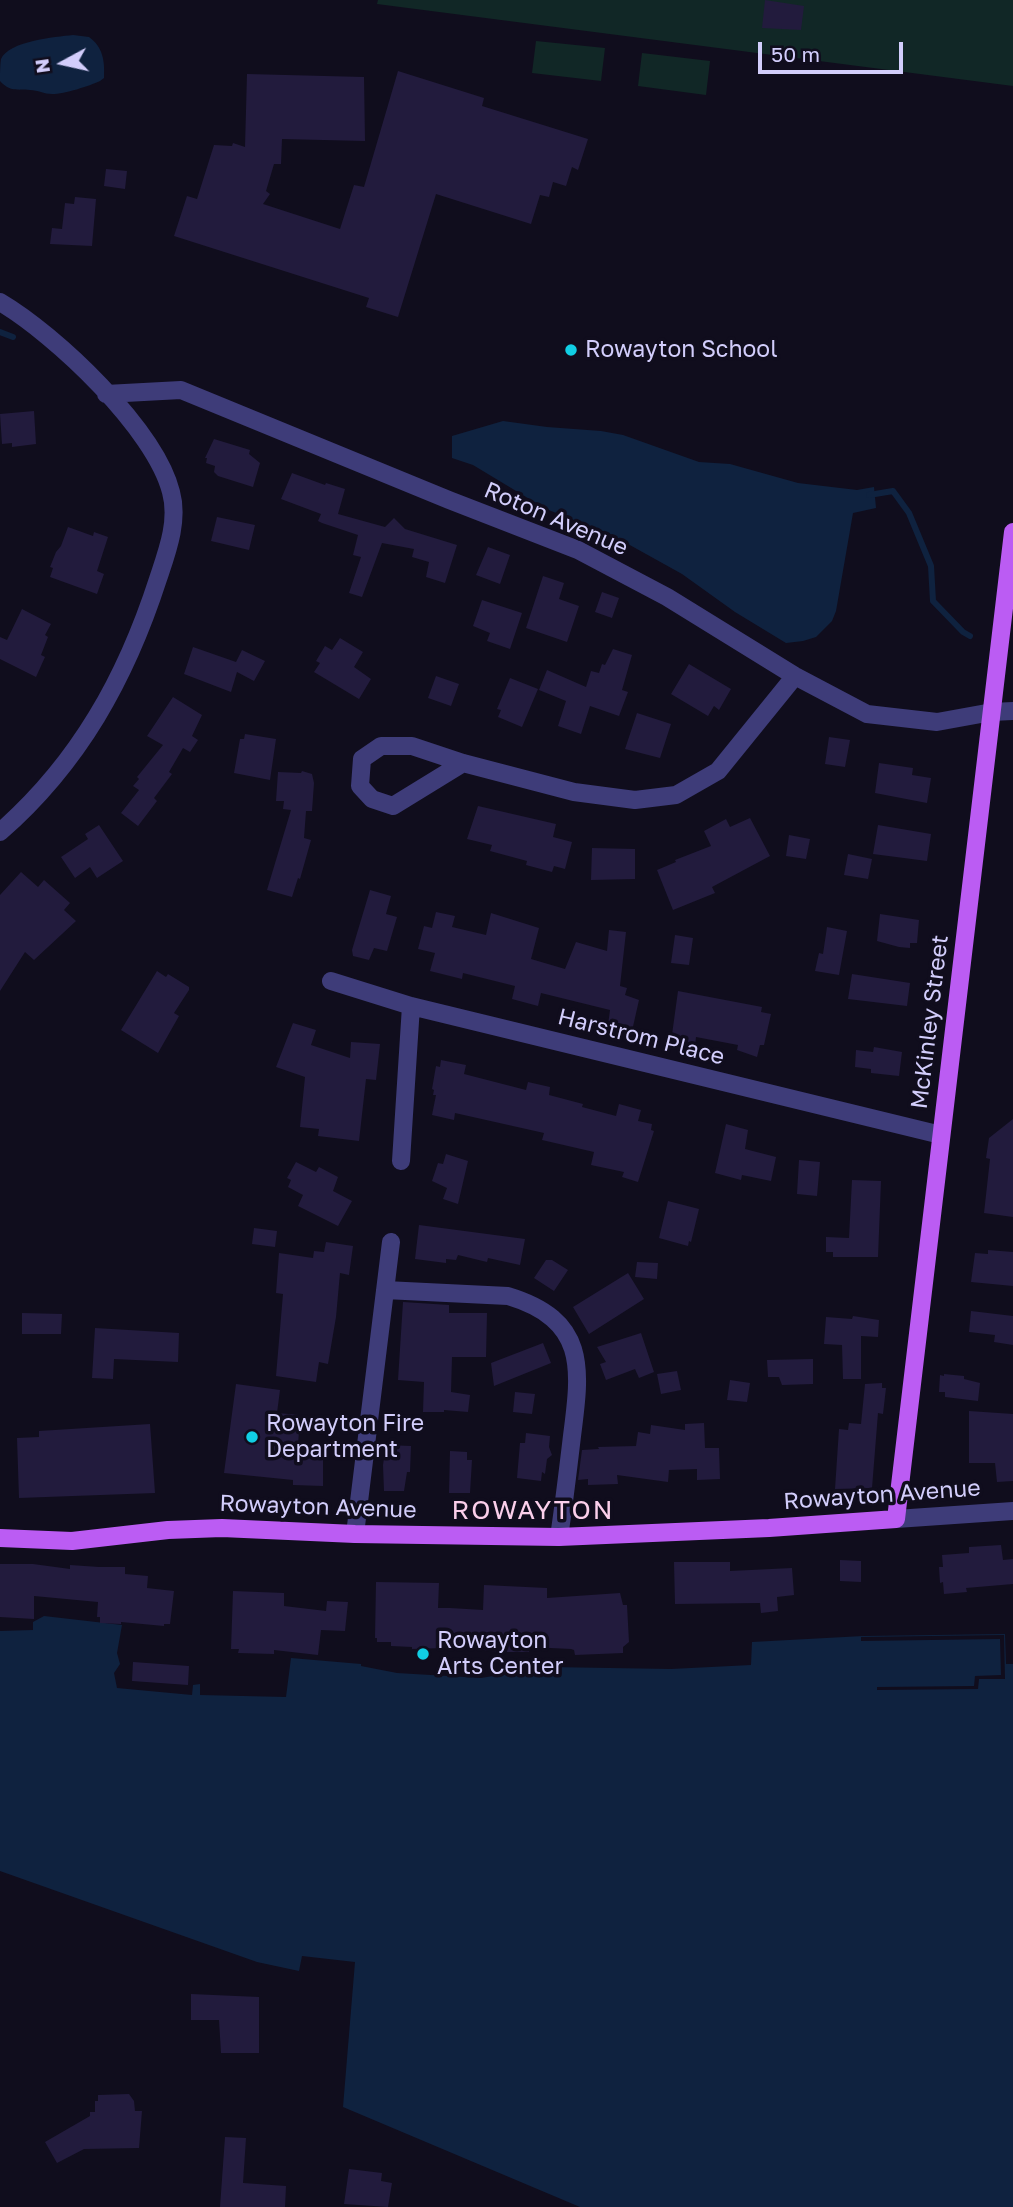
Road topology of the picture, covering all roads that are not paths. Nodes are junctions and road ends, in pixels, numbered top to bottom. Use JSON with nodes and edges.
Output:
{"nodes":[{"id":1,"x":0,"y":302,"type":"edge"},
{"id":2,"x":106,"y":394,"type":"junction"},
{"id":3,"x":1013,"y":532,"type":"edge"},
{"id":4,"x":795,"y":676,"type":"junction"},
{"id":5,"x":1013,"y":711,"type":"edge"},
{"id":6,"x":992,"y":712,"type":"junction"},
{"id":7,"x":463,"y":762,"type":"junction"},
{"id":8,"x":0,"y":832,"type":"edge"},
{"id":9,"x":331,"y":981,"type":"dead end"},
{"id":10,"x":411,"y":1006,"type":"junction"},
{"id":11,"x":941,"y":1135,"type":"junction"},
{"id":12,"x":401,"y":1161,"type":"dead end"},
{"id":13,"x":391,"y":1241,"type":"dead end"},
{"id":14,"x":385,"y":1290,"type":"junction"},
{"id":15,"x":1013,"y":1511,"type":"edge"},
{"id":16,"x":896,"y":1519,"type":"junction"},
{"id":17,"x":355,"y":1534,"type":"junction"},
{"id":18,"x":559,"y":1537,"type":"junction"},
{"id":19,"x":0,"y":1538,"type":"edge"}],
"edges":[{"from":1,"to":2,"type":"street"},
{"from":2,"to":4,"type":"street","name":"Roton Avenue"},
{"from":2,"to":8,"type":"street"},
{"from":3,"to":6,"type":"main road","name":"McKinley Street"},
{"from":4,"to":6,"type":"street","name":"Roton Avenue"},
{"from":4,"to":7,"type":"street"},
{"from":5,"to":6,"type":"street","name":"Roton Avenue"},
{"from":6,"to":11,"type":"main road","name":"McKinley Street"},
{"from":7,"to":7,"type":"street"},
{"from":9,"to":10,"type":"street","name":"Harstrom Place"},
{"from":10,"to":11,"type":"street","name":"Harstrom Place"},
{"from":10,"to":12,"type":"street"},
{"from":11,"to":16,"type":"main road","name":"McKinley Street"},
{"from":13,"to":14,"type":"street"},
{"from":14,"to":17,"type":"street"},
{"from":14,"to":18,"type":"street"},
{"from":15,"to":16,"type":"street","name":"Rowayton Avenue"},
{"from":16,"to":18,"type":"main road","name":"Rowayton Avenue"},
{"from":17,"to":18,"type":"main road","name":"Rowayton Avenue"},
{"from":17,"to":19,"type":"main road","name":"Rowayton Avenue"}]}
